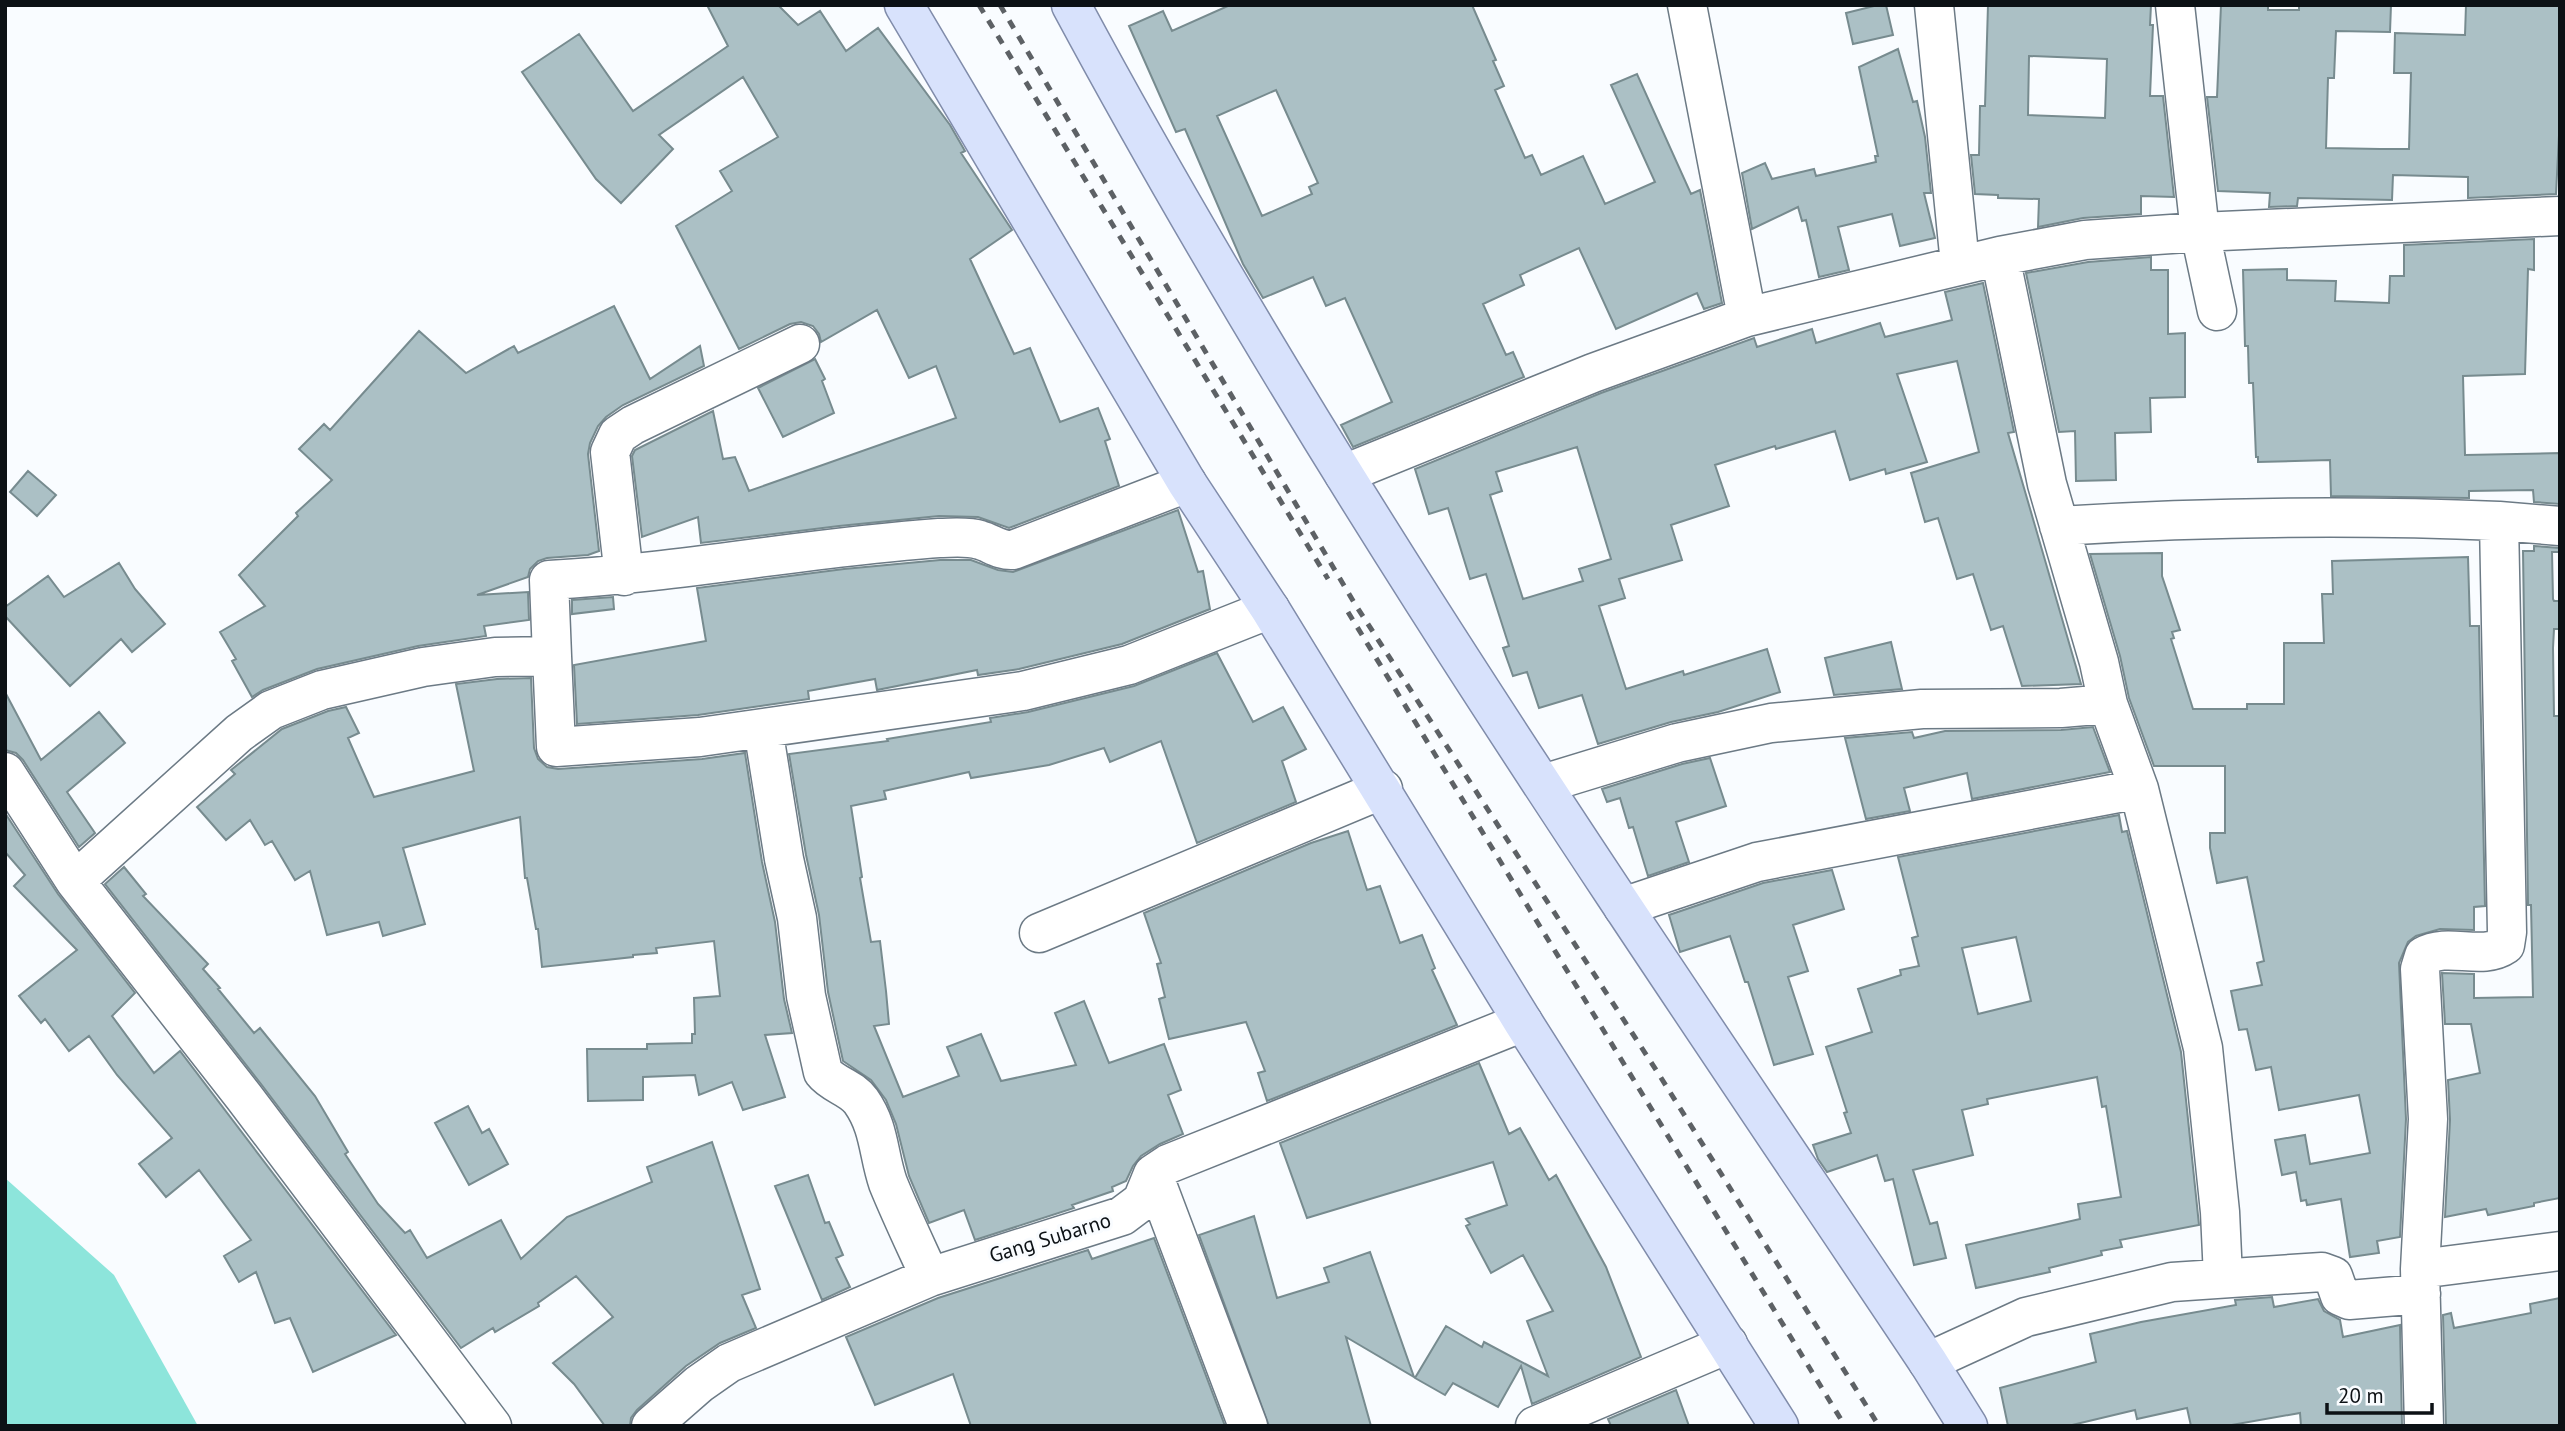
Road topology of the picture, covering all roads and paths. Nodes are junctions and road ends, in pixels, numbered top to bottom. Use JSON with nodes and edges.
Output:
{"nodes":[{"id":1,"x":904,"y":5,"type":"edge"},
{"id":2,"x":1071,"y":5,"type":"edge"},
{"id":3,"x":1687,"y":5,"type":"edge"},
{"id":4,"x":1934,"y":5,"type":"edge"},
{"id":5,"x":2175,"y":5,"type":"edge"},
{"id":6,"x":2560,"y":216,"type":"edge"},
{"id":7,"x":2200,"y":232,"type":"junction"},
{"id":8,"x":2000,"y":256,"type":"junction"},
{"id":9,"x":1960,"y":264,"type":"junction"},
{"id":10,"x":2217,"y":311,"type":"dead end"},
{"id":11,"x":1747,"y":317,"type":"junction"},
{"id":12,"x":800,"y":344,"type":"dead end"},
{"id":13,"x":1344,"y":474,"type":"junction"},
{"id":14,"x":1186,"y":483,"type":"junction"},
{"id":15,"x":2499,"y":521,"type":"junction"},
{"id":16,"x":2059,"y":526,"type":"junction"},
{"id":17,"x":2560,"y":526,"type":"edge"},
{"id":18,"x":624,"y":576,"type":"junction"},
{"id":19,"x":1270,"y":609,"type":"junction"},
{"id":20,"x":552,"y":656,"type":"junction"},
{"id":21,"x":2108,"y":704,"type":"junction"},
{"id":22,"x":763,"y":727,"type":"junction"},
{"id":23,"x":5,"y":772,"type":"edge"},
{"id":24,"x":1543,"y":784,"type":"junction"},
{"id":25,"x":1383,"y":789,"type":"junction"},
{"id":26,"x":2138,"y":789,"type":"junction"},
{"id":27,"x":75,"y":881,"type":"junction"},
{"id":28,"x":1623,"y":907,"type":"junction"},
{"id":29,"x":1040,"y":933,"type":"dead end"},
{"id":30,"x":1523,"y":1022,"type":"junction"},
{"id":31,"x":1153,"y":1174,"type":"junction"},
{"id":32,"x":2560,"y":1251,"type":"edge"},
{"id":33,"x":930,"y":1277,"type":"junction"},
{"id":34,"x":2222,"y":1277,"type":"junction"},
{"id":35,"x":2421,"y":1281,"type":"junction"},
{"id":36,"x":1728,"y":1344,"type":"junction"},
{"id":37,"x":1928,"y":1362,"type":"junction"},
{"id":38,"x":492,"y":1426,"type":"edge"},
{"id":39,"x":650,"y":1426,"type":"edge"},
{"id":40,"x":1248,"y":1426,"type":"edge"},
{"id":41,"x":1535,"y":1426,"type":"edge"},
{"id":42,"x":1779,"y":1426,"type":"edge"},
{"id":43,"x":1968,"y":1426,"type":"edge"},
{"id":44,"x":2424,"y":1426,"type":"edge"}],
"edges":[{"from":1,"to":14,"type":"main road"},
{"from":2,"to":13,"type":"main road"},
{"from":3,"to":11,"type":"street"},
{"from":4,"to":9,"type":"street"},
{"from":5,"to":7,"type":"street"},
{"from":6,"to":7,"type":"street"},
{"from":7,"to":8,"type":"street"},
{"from":7,"to":10,"type":"street"},
{"from":8,"to":9,"type":"street"},
{"from":8,"to":16,"type":"street"},
{"from":9,"to":11,"type":"street"},
{"from":11,"to":13,"type":"street"},
{"from":12,"to":18,"type":"street"},
{"from":13,"to":24,"type":"main road"},
{"from":14,"to":18,"type":"street"},
{"from":14,"to":19,"type":"main road"},
{"from":15,"to":16,"type":"street"},
{"from":15,"to":17,"type":"street"},
{"from":15,"to":35,"type":"street"},
{"from":16,"to":21,"type":"street"},
{"from":18,"to":20,"type":"street"},
{"from":19,"to":22,"type":"street"},
{"from":19,"to":25,"type":"main road"},
{"from":20,"to":22,"type":"street"},
{"from":20,"to":27,"type":"street"},
{"from":21,"to":24,"type":"street"},
{"from":21,"to":26,"type":"street"},
{"from":22,"to":33,"type":"street"},
{"from":23,"to":27,"type":"street"},
{"from":24,"to":28,"type":"main road"},
{"from":25,"to":29,"type":"street"},
{"from":25,"to":30,"type":"main road"},
{"from":26,"to":28,"type":"street"},
{"from":26,"to":34,"type":"street"},
{"from":27,"to":38,"type":"street"},
{"from":28,"to":37,"type":"main road"},
{"from":30,"to":31,"type":"street"},
{"from":30,"to":36,"type":"main road"},
{"from":31,"to":33,"type":"street","name":"Gang Subarno"},
{"from":31,"to":40,"type":"street"},
{"from":32,"to":35,"type":"street"},
{"from":33,"to":39,"type":"street","name":"Gang Subarno"},
{"from":34,"to":35,"type":"street"},
{"from":34,"to":37,"type":"street"},
{"from":35,"to":44,"type":"street"},
{"from":36,"to":41,"type":"street"},
{"from":36,"to":42,"type":"main road"},
{"from":37,"to":43,"type":"main road"}]}
